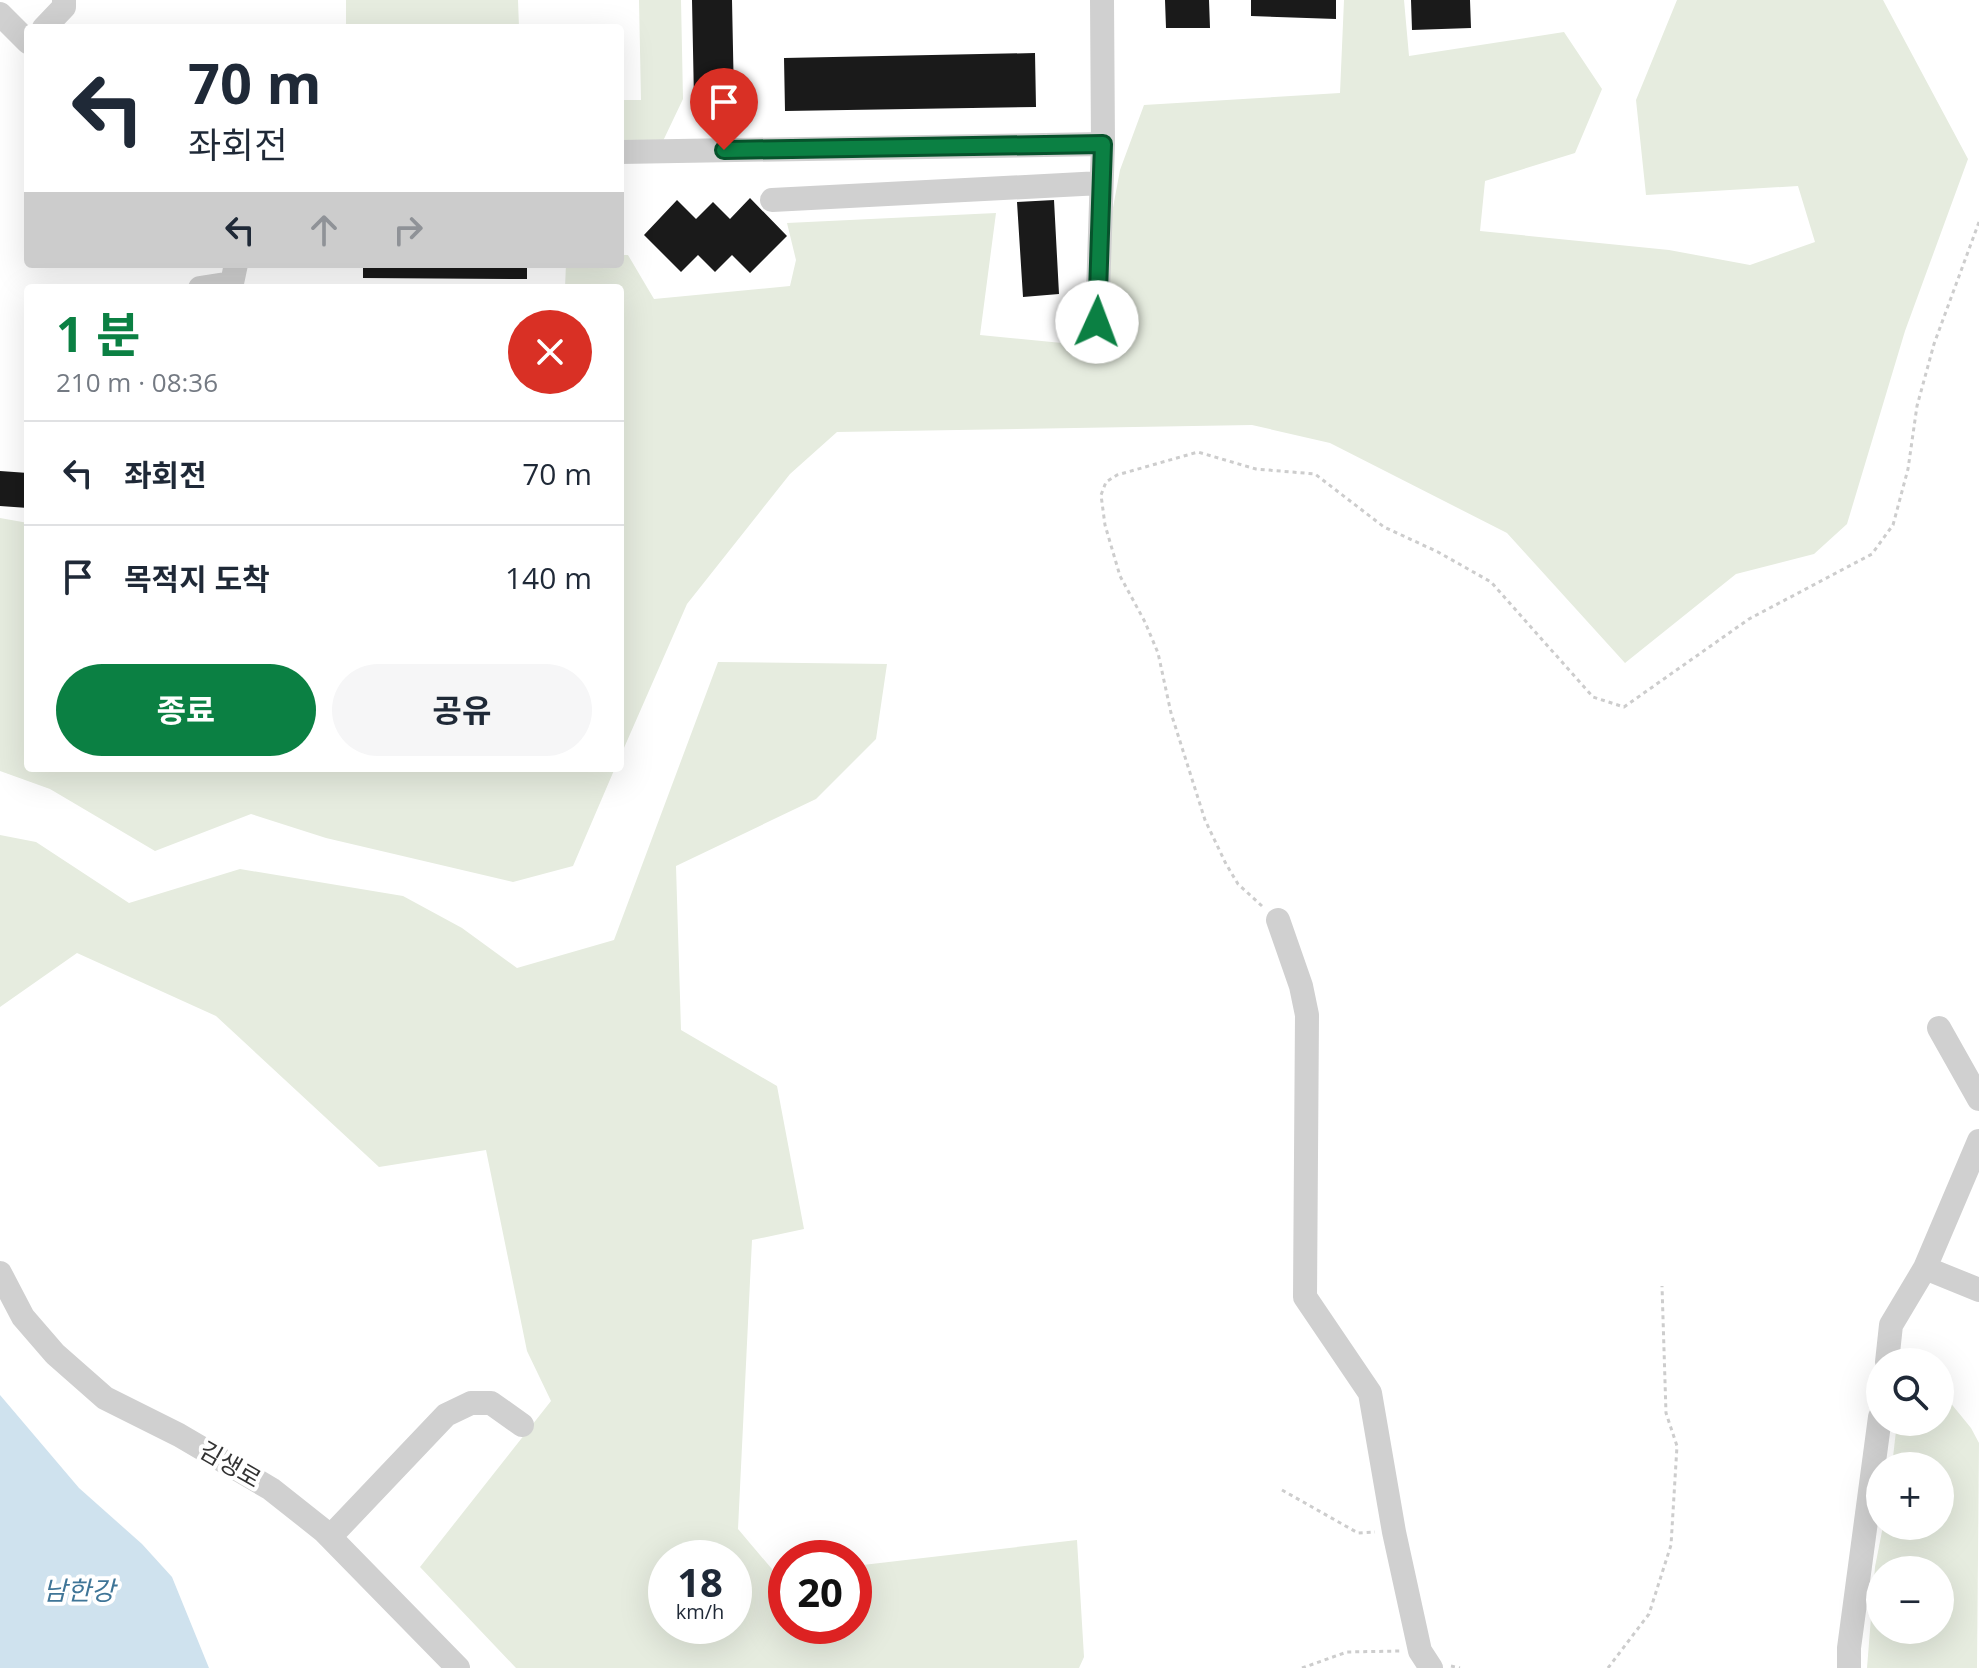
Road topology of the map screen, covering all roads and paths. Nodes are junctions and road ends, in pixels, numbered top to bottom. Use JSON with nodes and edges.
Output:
{"nodes":[{"id":1,"x":64,"y":0,"type":"edge"},
{"id":2,"x":1102,"y":0,"type":"edge"},
{"id":3,"x":0,"y":14,"type":"edge"},
{"id":4,"x":48,"y":24,"type":"edge"},
{"id":5,"x":24,"y":38,"type":"edge"},
{"id":6,"x":1103,"y":144,"type":"junction"},
{"id":7,"x":624,"y":152,"type":"edge"},
{"id":8,"x":1101,"y":183,"type":"junction"},
{"id":9,"x":772,"y":200,"type":"dead end"},
{"id":10,"x":1979,"y":222,"type":"edge"},
{"id":11,"x":235,"y":268,"type":"edge"},
{"id":12,"x":226,"y":284,"type":"edge"},
{"id":13,"x":1097,"y":322,"type":"dead end"},
{"id":14,"x":1278,"y":920,"type":"joint"},
{"id":15,"x":1939,"y":1028,"type":"dead end"},
{"id":16,"x":1979,"y":1099,"type":"edge"},
{"id":17,"x":1979,"y":1141,"type":"edge"},
{"id":18,"x":1925,"y":1268,"type":"junction"},
{"id":19,"x":0,"y":1273,"type":"edge"},
{"id":20,"x":1662,"y":1286,"type":"dead end"},
{"id":21,"x":1979,"y":1290,"type":"edge"},
{"id":22,"x":1889,"y":1348,"type":"edge"},
{"id":23,"x":522,"y":1425,"type":"dead end"},
{"id":24,"x":1877,"y":1436,"type":"edge"},
{"id":25,"x":1282,"y":1490,"type":"dead end"},
{"id":26,"x":1394,"y":1532,"type":"junction"},
{"id":27,"x":330,"y":1537,"type":"junction"},
{"id":28,"x":1426,"y":1660,"type":"edge"},
{"id":29,"x":458,"y":1668,"type":"edge"},
{"id":30,"x":1302,"y":1668,"type":"edge"},
{"id":31,"x":1608,"y":1668,"type":"edge"},
{"id":32,"x":1849,"y":1668,"type":"edge"}],
"edges":[{"from":1,"to":4,"type":"street"},
{"from":2,"to":6,"type":"street"},
{"from":3,"to":5,"type":"street"},
{"from":6,"to":7,"type":"street"},
{"from":6,"to":8,"type":"street"},
{"from":8,"to":9,"type":"street"},
{"from":8,"to":13,"type":"street"},
{"from":10,"to":14,"type":"path"},
{"from":11,"to":12,"type":"street"},
{"from":14,"to":26,"type":"street"},
{"from":15,"to":16,"type":"street"},
{"from":17,"to":18,"type":"street"},
{"from":18,"to":21,"type":"street"},
{"from":18,"to":22,"type":"street"},
{"from":19,"to":27,"type":"street","name":"김생로"},
{"from":20,"to":31,"type":"path"},
{"from":23,"to":27,"type":"street"},
{"from":24,"to":32,"type":"street"},
{"from":25,"to":26,"type":"path"},
{"from":26,"to":28,"type":"street"},
{"from":27,"to":29,"type":"street","name":"김생로"},
{"from":28,"to":30,"type":"path"}]}
